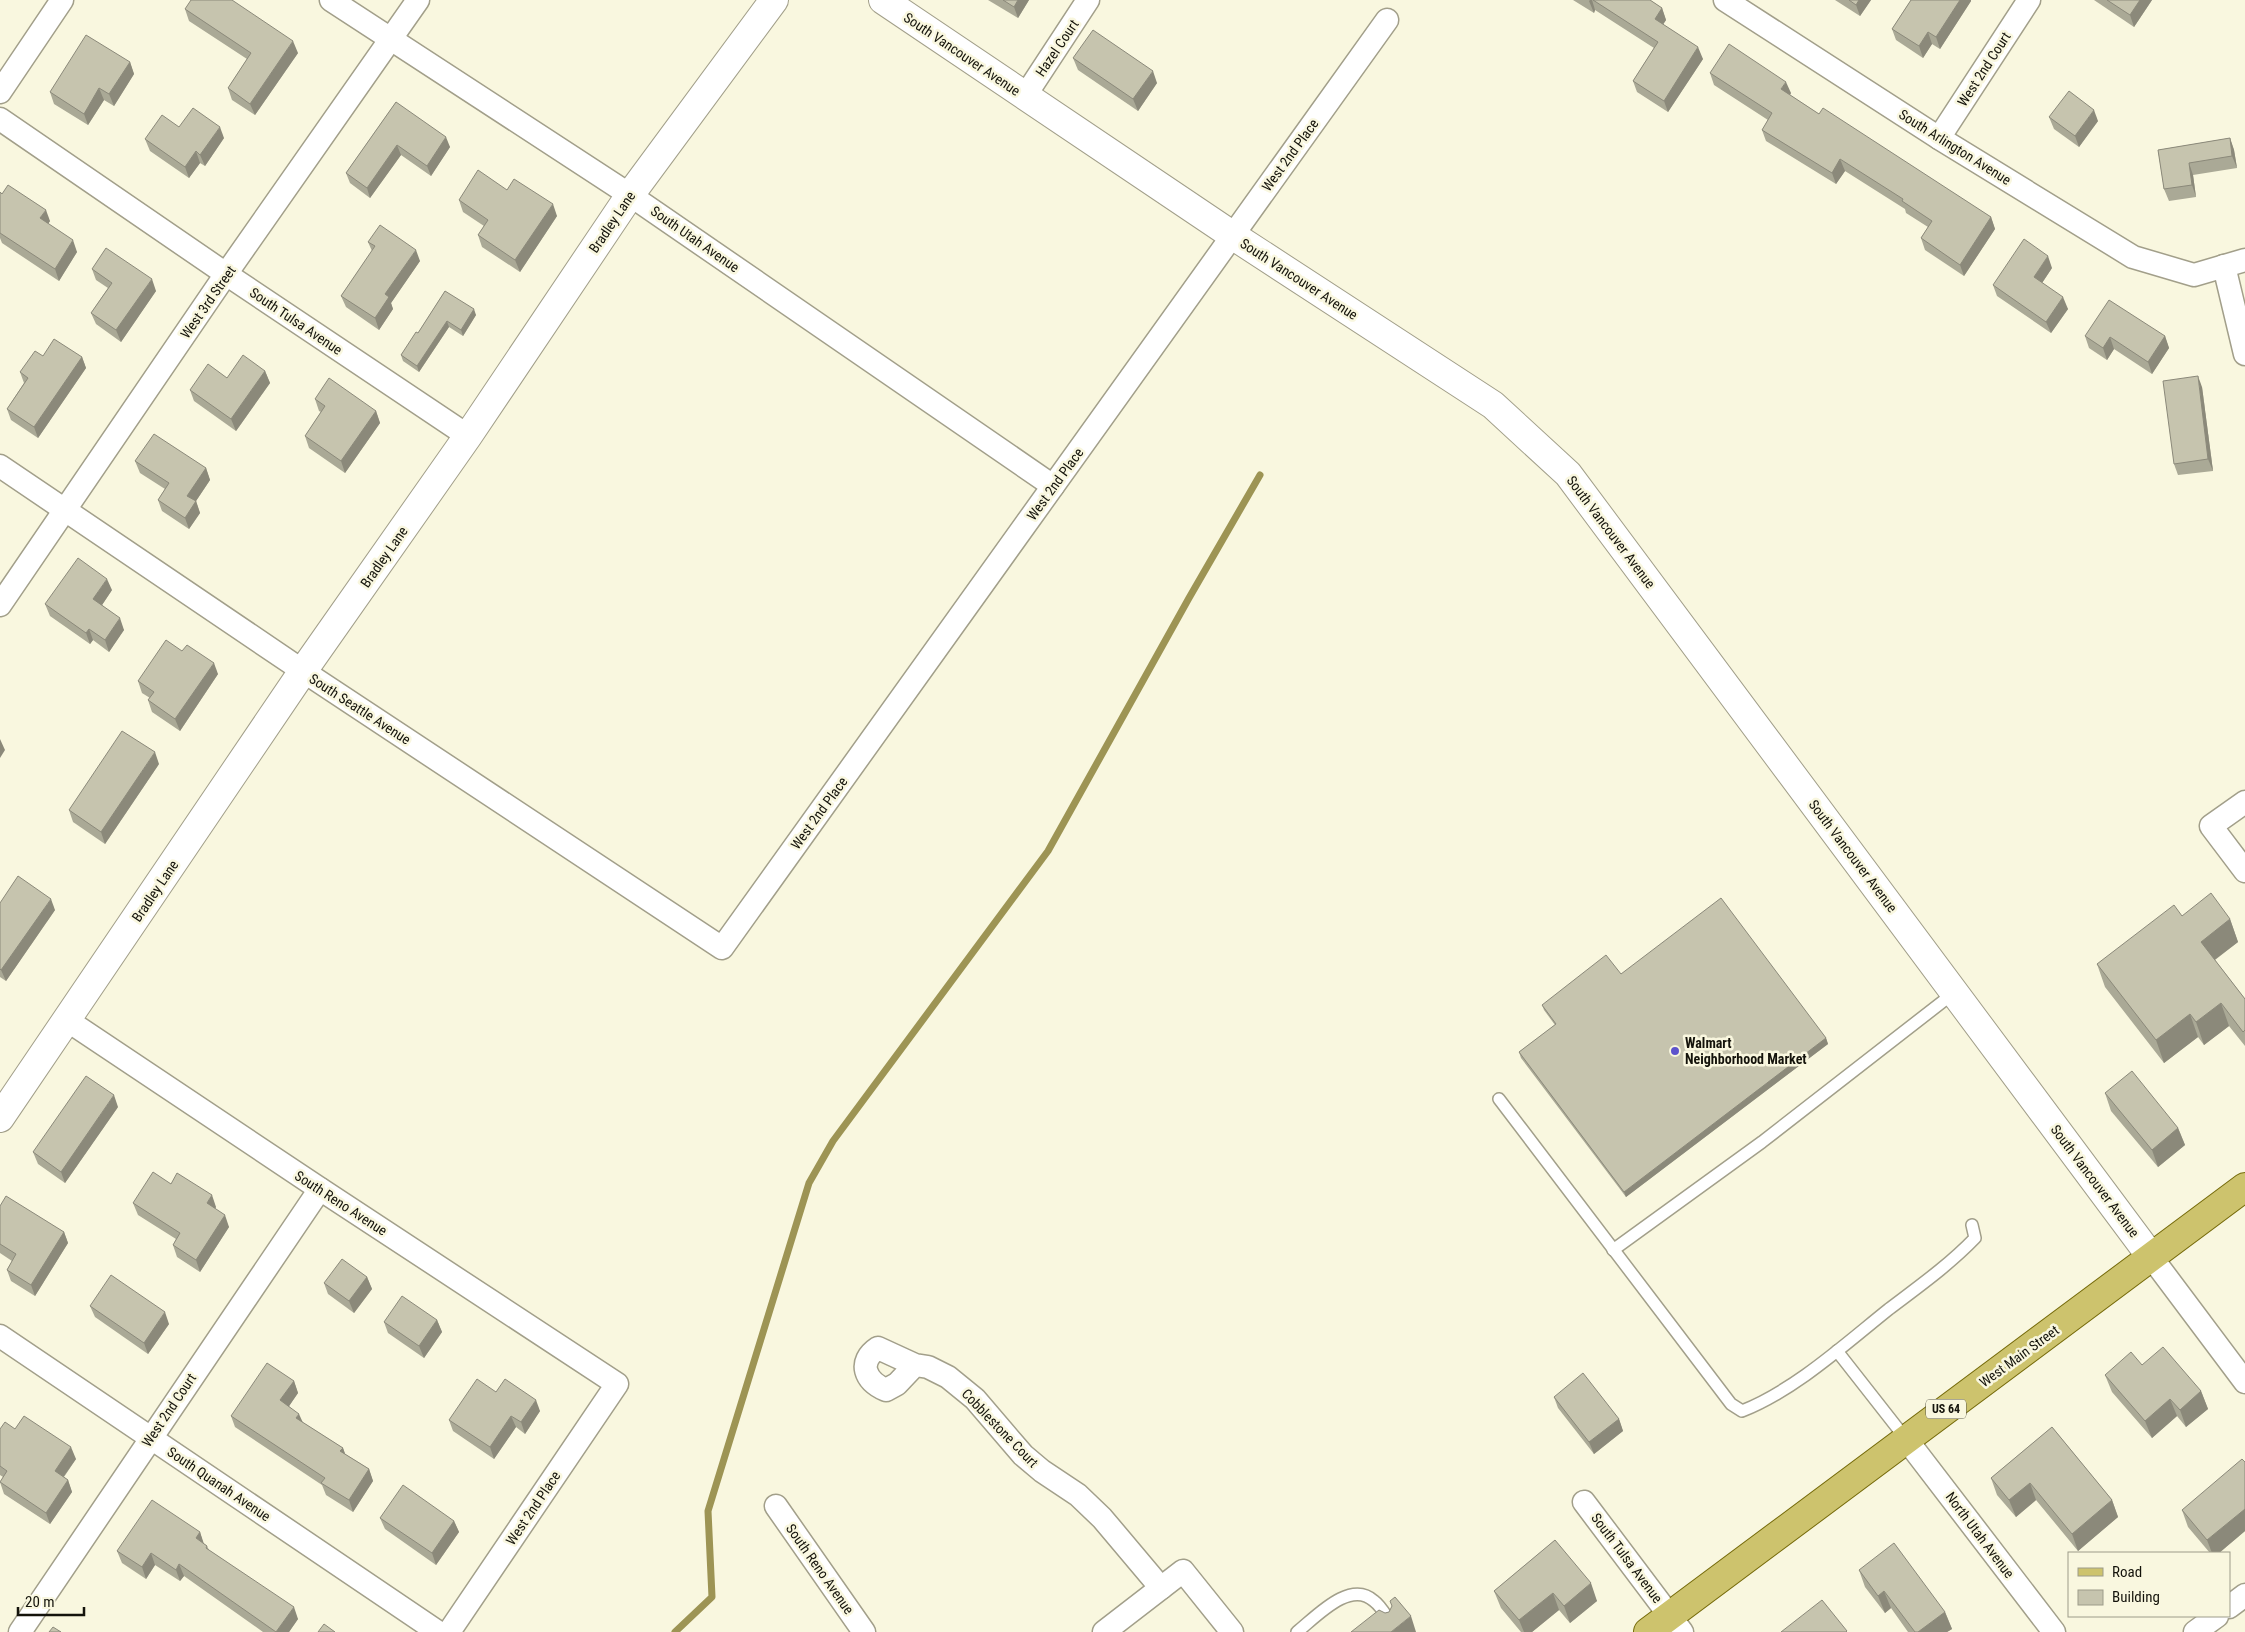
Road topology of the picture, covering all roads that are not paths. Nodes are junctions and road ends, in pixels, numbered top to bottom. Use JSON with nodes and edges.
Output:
{"nodes":[{"id":1,"x":62,"y":0,"type":"edge"},
{"id":2,"x":331,"y":0,"type":"edge"},
{"id":3,"x":418,"y":0,"type":"edge"},
{"id":4,"x":774,"y":0,"type":"edge"},
{"id":5,"x":883,"y":0,"type":"edge"},
{"id":6,"x":1088,"y":0,"type":"edge"},
{"id":7,"x":1725,"y":0,"type":"edge"},
{"id":8,"x":2029,"y":0,"type":"edge"},
{"id":9,"x":1387,"y":20,"type":"dead end"},
{"id":10,"x":391,"y":40,"type":"junction"},
{"id":11,"x":0,"y":92,"type":"edge"},
{"id":12,"x":1025,"y":96,"type":"junction"},
{"id":13,"x":0,"y":119,"type":"edge"},
{"id":14,"x":1939,"y":138,"type":"junction"},
{"id":15,"x":630,"y":195,"type":"junction"},
{"id":16,"x":1232,"y":235,"type":"junction"},
{"id":17,"x":2234,"y":263,"type":"edge"},
{"id":18,"x":226,"y":274,"type":"junction"},
{"id":19,"x":2245,"y":354,"type":"edge"},
{"id":20,"x":468,"y":436,"type":"junction"},
{"id":21,"x":0,"y":466,"type":"edge"},
{"id":22,"x":1053,"y":486,"type":"junction"},
{"id":23,"x":65,"y":509,"type":"junction"},
{"id":24,"x":0,"y":605,"type":"edge"},
{"id":25,"x":304,"y":671,"type":"junction"},
{"id":26,"x":2245,"y":802,"type":"edge"},
{"id":27,"x":2245,"y":871,"type":"edge"},
{"id":28,"x":722,"y":948,"type":"joint"},
{"id":29,"x":1955,"y":991,"type":"junction"},
{"id":30,"x":67,"y":1020,"type":"junction"},
{"id":31,"x":1499,"y":1099,"type":"dead end"},
{"id":32,"x":0,"y":1118,"type":"edge"},
{"id":33,"x":2245,"y":1187,"type":"edge"},
{"id":34,"x":320,"y":1189,"type":"junction"},
{"id":35,"x":1972,"y":1225,"type":"dead end"},
{"id":36,"x":1613,"y":1250,"type":"junction"},
{"id":37,"x":2152,"y":1258,"type":"junction"},
{"id":38,"x":0,"y":1336,"type":"edge"},
{"id":39,"x":1837,"y":1351,"type":"junction"},
{"id":40,"x":914,"y":1365,"type":"dead end"},
{"id":41,"x":2245,"y":1382,"type":"edge"},
{"id":42,"x":617,"y":1384,"type":"joint"},
{"id":43,"x":151,"y":1438,"type":"junction"},
{"id":44,"x":1906,"y":1439,"type":"junction"},
{"id":45,"x":1584,"y":1502,"type":"dead end"},
{"id":46,"x":776,"y":1506,"type":"dead end"},
{"id":47,"x":1161,"y":1588,"type":"junction"},
{"id":48,"x":2245,"y":1595,"type":"edge"},
{"id":49,"x":2230,"y":1606,"type":"edge"},
{"id":50,"x":2216,"y":1617,"type":"edge"},
{"id":51,"x":1391,"y":1623,"type":"edge"},
{"id":52,"x":1676,"y":1623,"type":"edge"},
{"id":53,"x":20,"y":1632,"type":"edge"},
{"id":54,"x":438,"y":1632,"type":"edge"},
{"id":55,"x":449,"y":1632,"type":"edge"},
{"id":56,"x":864,"y":1632,"type":"edge"},
{"id":57,"x":1104,"y":1632,"type":"edge"},
{"id":58,"x":1232,"y":1632,"type":"edge"},
{"id":59,"x":1297,"y":1632,"type":"edge"},
{"id":60,"x":1648,"y":1632,"type":"edge"},
{"id":61,"x":2054,"y":1632,"type":"edge"},
{"id":62,"x":2195,"y":1632,"type":"edge"}],
"edges":[{"from":1,"to":11,"type":"street"},
{"from":2,"to":10,"type":"street","name":"South Utah Avenue"},
{"from":3,"to":10,"type":"street","name":"West 3rd Street"},
{"from":4,"to":15,"type":"street","name":"Bradley Lane"},
{"from":5,"to":12,"type":"street","name":"South Vancouver Avenue"},
{"from":6,"to":12,"type":"street","name":"Hazel Court"},
{"from":7,"to":14,"type":"street","name":"South Arlington Avenue"},
{"from":8,"to":14,"type":"street","name":"West 2nd Court"},
{"from":9,"to":16,"type":"street","name":"West 2nd Place"},
{"from":10,"to":15,"type":"street","name":"South Utah Avenue"},
{"from":10,"to":18,"type":"street","name":"West 3rd Street"},
{"from":12,"to":16,"type":"street","name":"South Vancouver Avenue"},
{"from":13,"to":18,"type":"street","name":"South Tulsa Avenue"},
{"from":14,"to":17,"type":"street","name":"South Arlington Avenue"},
{"from":15,"to":20,"type":"street","name":"Bradley Lane"},
{"from":15,"to":22,"type":"street","name":"South Utah Avenue"},
{"from":16,"to":22,"type":"street","name":"West 2nd Place"},
{"from":16,"to":29,"type":"street","name":"South Vancouver Avenue"},
{"from":17,"to":19,"type":"street"},
{"from":18,"to":20,"type":"street","name":"South Tulsa Avenue"},
{"from":18,"to":23,"type":"street","name":"West 3rd Street"},
{"from":20,"to":25,"type":"street","name":"Bradley Lane"},
{"from":21,"to":23,"type":"street","name":"South Seattle Avenue"},
{"from":22,"to":28,"type":"street","name":"West 2nd Place"},
{"from":23,"to":24,"type":"street","name":"West 3rd Street"},
{"from":23,"to":25,"type":"street","name":"South Seattle Avenue"},
{"from":25,"to":28,"type":"street","name":"South Seattle Avenue"},
{"from":25,"to":30,"type":"street","name":"Bradley Lane"},
{"from":26,"to":27,"type":"street"},
{"from":29,"to":36,"type":"lane"},
{"from":29,"to":37,"type":"street","name":"South Vancouver Avenue"},
{"from":30,"to":32,"type":"street","name":"Bradley Lane"},
{"from":30,"to":34,"type":"street","name":"South Reno Avenue"},
{"from":31,"to":36,"type":"lane"},
{"from":33,"to":37,"type":"main road","name":"West Main Street","number":"US 64"},
{"from":34,"to":42,"type":"street","name":"South Reno Avenue"},
{"from":34,"to":43,"type":"street","name":"West 2nd Court"},
{"from":35,"to":39,"type":"lane"},
{"from":36,"to":39,"type":"lane"},
{"from":37,"to":41,"type":"street"},
{"from":37,"to":44,"type":"main road","name":"West Main Street","number":"US 64"},
{"from":38,"to":43,"type":"street","name":"South Quanah Avenue"},
{"from":39,"to":44,"type":"lane"},
{"from":40,"to":47,"type":"street","name":"Cobblestone Court"},
{"from":42,"to":55,"type":"street","name":"West 2nd Place"},
{"from":43,"to":53,"type":"street","name":"West 2nd Court"},
{"from":43,"to":54,"type":"street","name":"South Quanah Avenue"},
{"from":44,"to":52,"type":"main road","name":"West Main Street","number":"US 64"},
{"from":44,"to":61,"type":"street","name":"North Utah Avenue"},
{"from":45,"to":52,"type":"street","name":"South Tulsa Avenue"},
{"from":46,"to":56,"type":"street","name":"South Reno Avenue"},
{"from":47,"to":57,"type":"street"},
{"from":47,"to":58,"type":"street"},
{"from":48,"to":49,"type":"street"},
{"from":50,"to":62,"type":"street"},
{"from":51,"to":59,"type":"lane"},
{"from":52,"to":60,"type":"main road","name":"West Main Street","number":"US 64"}]}
